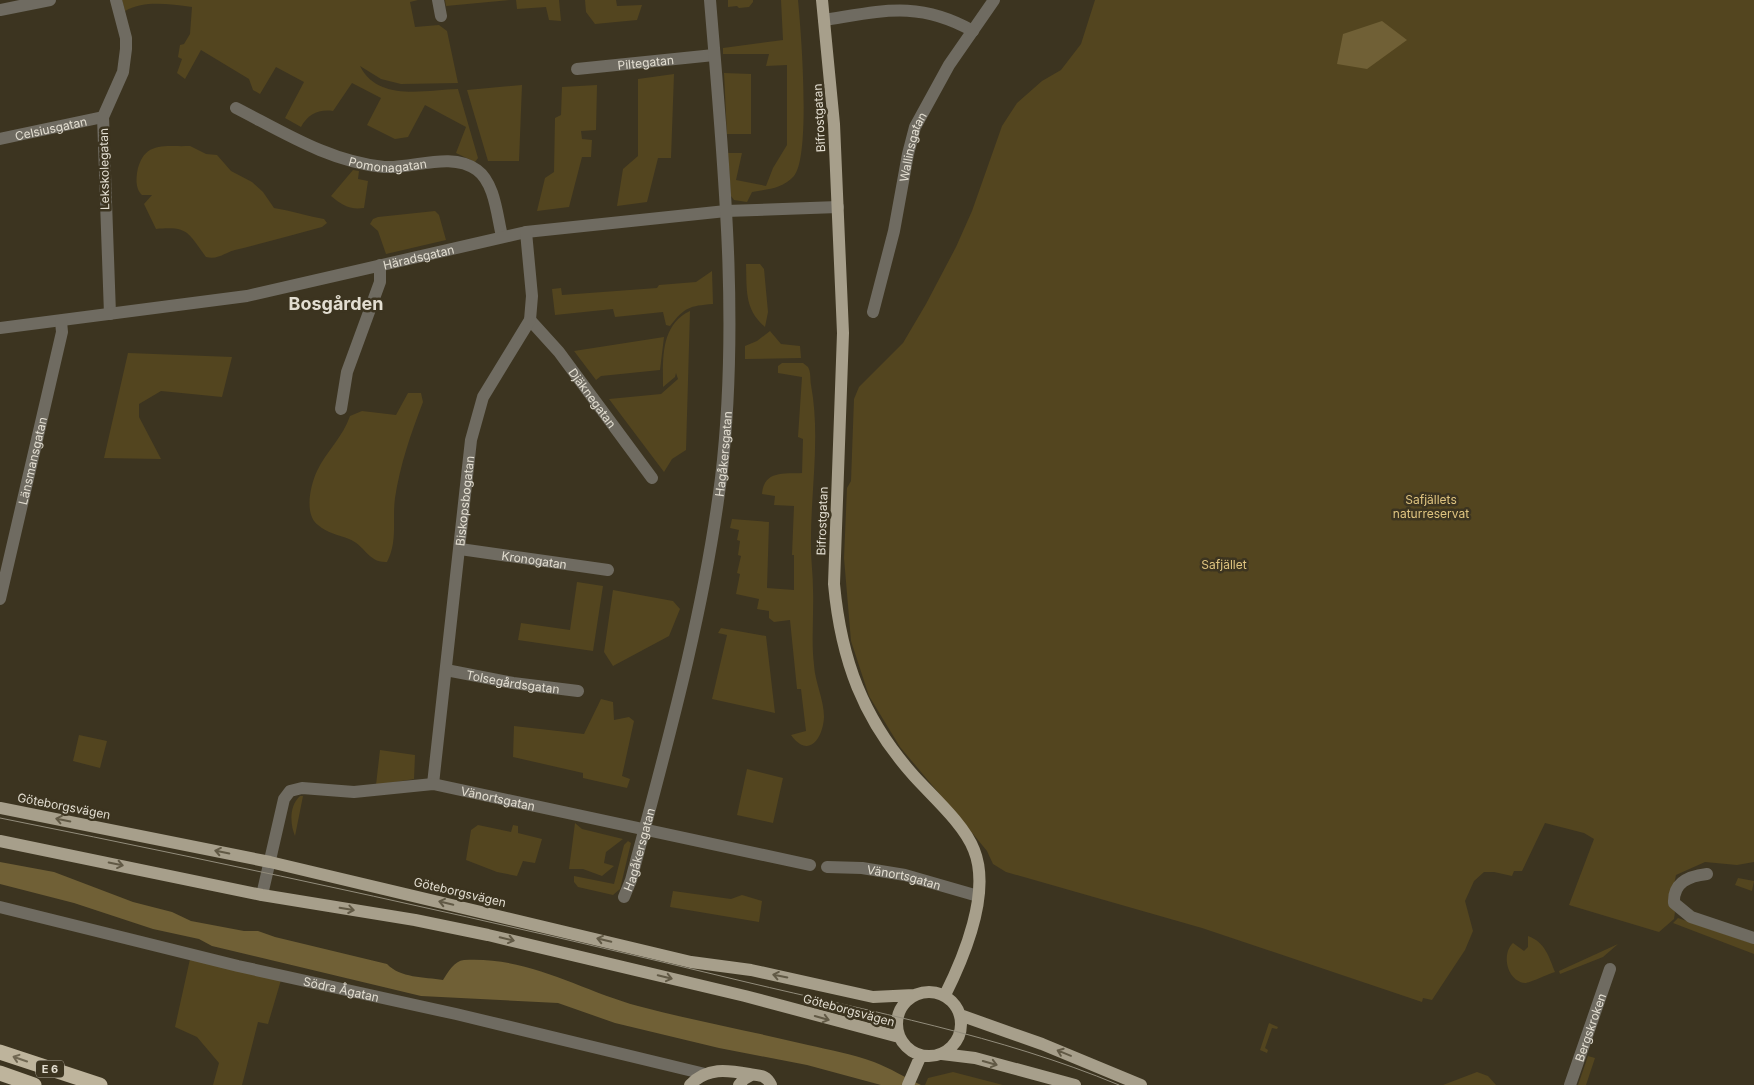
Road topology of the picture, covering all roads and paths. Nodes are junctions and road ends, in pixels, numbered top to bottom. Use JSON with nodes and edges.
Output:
{"nodes":[{"id":1,"x":50,"y":0,"type":"edge"},
{"id":2,"x":116,"y":0,"type":"edge"},
{"id":3,"x":438,"y":0,"type":"edge"},
{"id":4,"x":710,"y":0,"type":"edge"},
{"id":5,"x":822,"y":0,"type":"edge"},
{"id":6,"x":994,"y":0,"type":"edge"},
{"id":7,"x":0,"y":10,"type":"edge"},
{"id":8,"x":442,"y":16,"type":"dead end"},
{"id":9,"x":824,"y":20,"type":"junction"},
{"id":10,"x":973,"y":31,"type":"junction"},
{"id":11,"x":714,"y":55,"type":"junction"},
{"id":12,"x":577,"y":68,"type":"dead end"},
{"id":13,"x":236,"y":108,"type":"dead end"},
{"id":14,"x":103,"y":117,"type":"junction"},
{"id":15,"x":0,"y":139,"type":"edge"},
{"id":16,"x":838,"y":207,"type":"junction"},
{"id":17,"x":726,"y":211,"type":"junction"},
{"id":18,"x":526,"y":232,"type":"junction"},
{"id":19,"x":502,"y":236,"type":"junction"},
{"id":20,"x":380,"y":265,"type":"junction"},
{"id":21,"x":873,"y":312,"type":"dead end"},
{"id":22,"x":110,"y":314,"type":"junction"},
{"id":23,"x":530,"y":320,"type":"junction"},
{"id":24,"x":61,"y":321,"type":"junction"},
{"id":25,"x":0,"y":328,"type":"edge"},
{"id":26,"x":341,"y":409,"type":"dead end"},
{"id":27,"x":652,"y":478,"type":"dead end"},
{"id":28,"x":460,"y":549,"type":"junction"},
{"id":29,"x":608,"y":570,"type":"dead end"},
{"id":30,"x":0,"y":599,"type":"edge"},
{"id":31,"x":446,"y":670,"type":"junction"},
{"id":32,"x":578,"y":691,"type":"dead end"},
{"id":33,"x":433,"y":784,"type":"junction"},
{"id":34,"x":0,"y":808,"type":"edge"},
{"id":35,"x":644,"y":830,"type":"junction"},
{"id":36,"x":0,"y":841,"type":"edge"},
{"id":37,"x":270,"y":862,"type":"junction"},
{"id":38,"x":810,"y":865,"type":"dead end"},
{"id":39,"x":827,"y":867,"type":"dead end"},
{"id":40,"x":1708,"y":874,"type":"dead end"},
{"id":41,"x":262,"y":895,"type":"junction"},
{"id":42,"x":978,"y":896,"type":"junction"},
{"id":43,"x":624,"y":897,"type":"dead end"},
{"id":44,"x":0,"y":907,"type":"edge"},
{"id":45,"x":1754,"y":938,"type":"edge"},
{"id":46,"x":1610,"y":969,"type":"dead end"},
{"id":47,"x":914,"y":995,"type":"junction"},
{"id":48,"x":945,"y":995,"type":"junction"},
{"id":49,"x":960,"y":1015,"type":"junction"},
{"id":50,"x":899,"y":1037,"type":"junction"},
{"id":51,"x":0,"y":1052,"type":"edge"},
{"id":52,"x":942,"y":1054,"type":"junction"},
{"id":53,"x":921,"y":1055,"type":"junction"},
{"id":54,"x":682,"y":1070,"type":"junction"},
{"id":55,"x":0,"y":1074,"type":"edge"},
{"id":56,"x":705,"y":1074,"type":"junction"},
{"id":57,"x":751,"y":1075,"type":"junction"},
{"id":58,"x":911,"y":1080,"type":"edge"},
{"id":59,"x":34,"y":1085,"type":"edge"},
{"id":60,"x":100,"y":1085,"type":"edge"},
{"id":61,"x":686,"y":1085,"type":"edge"},
{"id":62,"x":690,"y":1085,"type":"edge"},
{"id":63,"x":739,"y":1085,"type":"edge"},
{"id":64,"x":771,"y":1085,"type":"edge"},
{"id":65,"x":1075,"y":1085,"type":"edge"},
{"id":66,"x":1142,"y":1085,"type":"edge"},
{"id":67,"x":1570,"y":1085,"type":"edge"}],
"edges":[{"from":1,"to":7,"type":"street"},
{"from":2,"to":14,"type":"street","name":"Lekskolegatan"},
{"from":3,"to":8,"type":"street"},
{"from":4,"to":11,"type":"street","name":"Hagåkersgatan"},
{"from":5,"to":9,"type":"main road","name":"Bifrostgatan"},
{"from":6,"to":10,"type":"street","name":"Wallinsgatan"},
{"from":9,"to":10,"type":"street"},
{"from":9,"to":16,"type":"main road","name":"Bifrostgatan"},
{"from":10,"to":21,"type":"street","name":"Wallinsgatan"},
{"from":11,"to":12,"type":"street","name":"Piltegatan"},
{"from":11,"to":17,"type":"street","name":"Hagåkersgatan"},
{"from":13,"to":19,"type":"street","name":"Pomonagatan"},
{"from":14,"to":15,"type":"street","name":"Celsiusgatan"},
{"from":14,"to":22,"type":"street","name":"Lekskolegatan"},
{"from":16,"to":17,"type":"street","name":"Häradsgatan"},
{"from":16,"to":42,"type":"main road","name":"Bifrostgatan"},
{"from":17,"to":18,"type":"street","name":"Häradsgatan"},
{"from":17,"to":35,"type":"street","name":"Hagåkersgatan"},
{"from":18,"to":19,"type":"street","name":"Häradsgatan"},
{"from":18,"to":23,"type":"street","name":"Biskopsbogatan"},
{"from":19,"to":20,"type":"street","name":"Häradsgatan"},
{"from":20,"to":22,"type":"street","name":"Häradsgatan"},
{"from":20,"to":26,"type":"street"},
{"from":22,"to":24,"type":"street","name":"Häradsgatan"},
{"from":23,"to":27,"type":"street","name":"Djäknegatan"},
{"from":23,"to":28,"type":"street","name":"Biskopsbogatan"},
{"from":24,"to":25,"type":"street","name":"Häradsgatan"},
{"from":24,"to":30,"type":"street","name":"Länsmansgatan"},
{"from":28,"to":29,"type":"street","name":"Kronogatan"},
{"from":28,"to":31,"type":"street","name":"Biskopsbogatan"},
{"from":31,"to":32,"type":"street","name":"Tolsegårdsgatan"},
{"from":31,"to":33,"type":"street","name":"Biskopsbogatan"},
{"from":33,"to":35,"type":"street","name":"Vänortsgatan"},
{"from":33,"to":37,"type":"street","name":"Vänortsgatan"},
{"from":37,"to":34,"type":"main road","name":"Göteborgsvägen","one_way":true},
{"from":35,"to":38,"type":"street","name":"Vänortsgatan"},
{"from":35,"to":43,"type":"street","name":"Hagåkersgatan"},
{"from":36,"to":41,"type":"main road","name":"Göteborgsvägen","one_way":true},
{"from":37,"to":41,"type":"street","name":"Vänortsgatan"},
{"from":47,"to":37,"type":"main road","name":"Göteborgsvägen","one_way":true},
{"from":39,"to":42,"type":"street","name":"Vänortsgatan"},
{"from":40,"to":45,"type":"street"},
{"from":41,"to":50,"type":"main road","name":"Göteborgsvägen","one_way":true},
{"from":42,"to":48,"type":"main road","name":"Bifrostgatan"},
{"from":44,"to":54,"type":"street","name":"Södra Ågatan"},
{"from":46,"to":67,"type":"street","name":"Bergskroken"},
{"from":47,"to":48,"type":"main road","name":"Göteborgsvägen"},
{"from":47,"to":50,"type":"main road","name":"Göteborgsvägen"},
{"from":48,"to":49,"type":"main road"},
{"from":49,"to":52,"type":"main road"},
{"from":66,"to":49,"type":"main road","one_way":true},
{"from":50,"to":53,"type":"main road","name":"Göteborgsvägen"},
{"from":60,"to":51,"type":"highway","number":"E 6","one_way":true},
{"from":52,"to":53,"type":"main road"},
{"from":52,"to":65,"type":"main road","one_way":true},
{"from":53,"to":58,"type":"main road"},
{"from":54,"to":56,"type":"street","name":"Södra Ågatan"},
{"from":54,"to":61,"type":"street"},
{"from":55,"to":59,"type":"highway","number":"E 6"},
{"from":56,"to":57,"type":"main road"},
{"from":56,"to":62,"type":"main road"},
{"from":57,"to":63,"type":"main road"},
{"from":57,"to":64,"type":"main road"}]}
